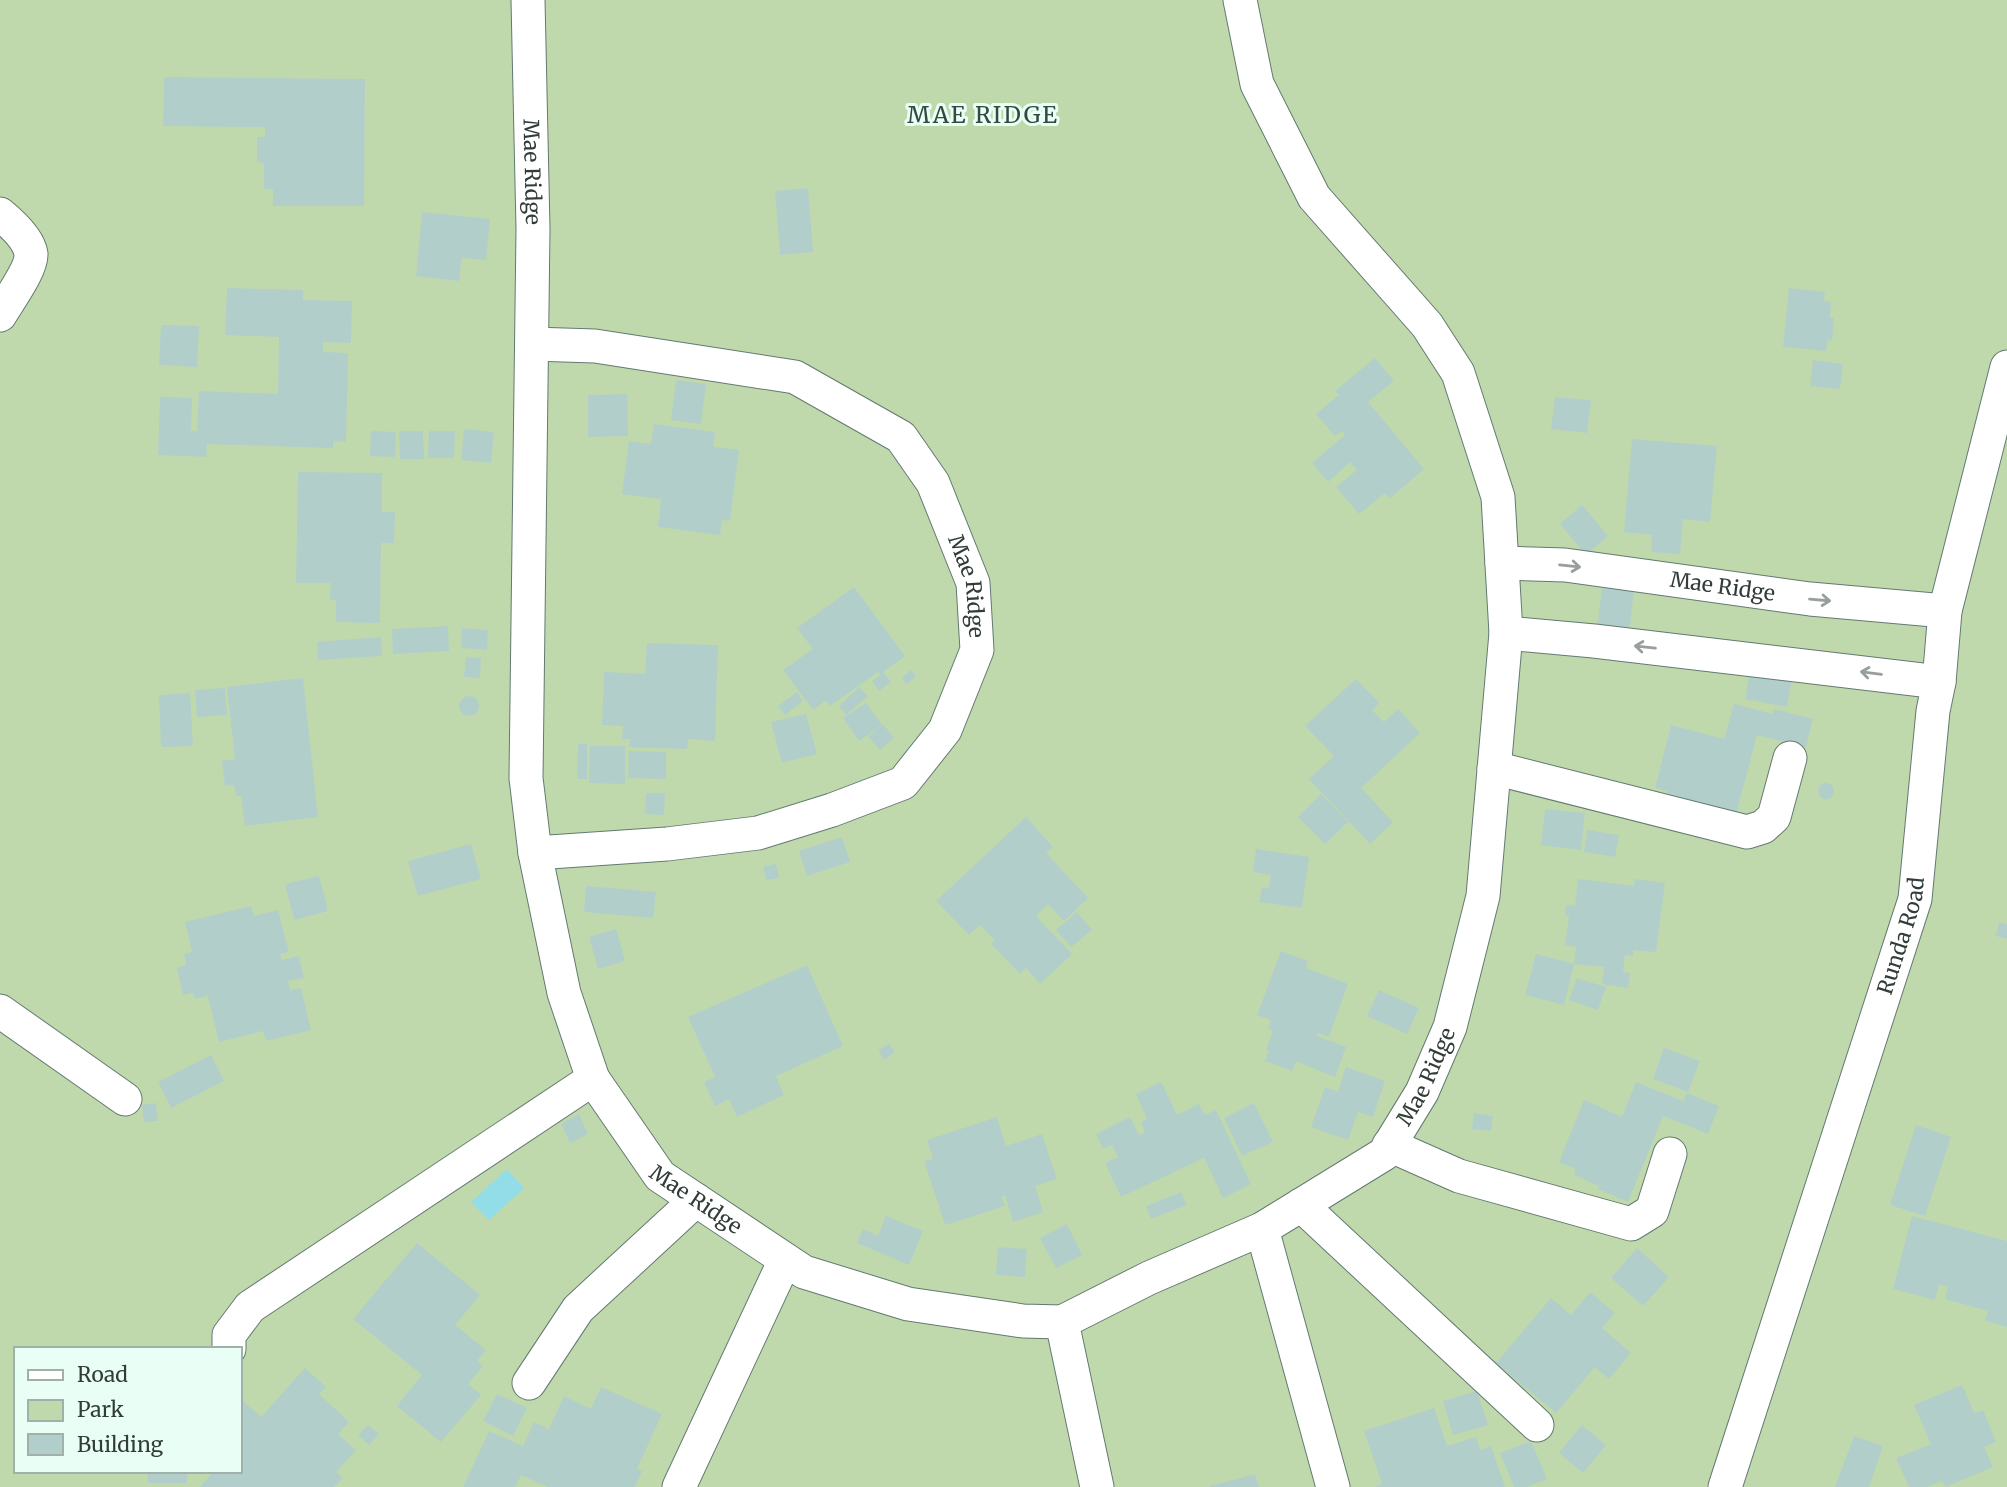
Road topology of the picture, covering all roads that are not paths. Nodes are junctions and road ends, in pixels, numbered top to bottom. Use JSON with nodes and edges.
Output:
{"nodes":[{"id":1,"x":528,"y":0,"type":"edge"},
{"id":2,"x":1240,"y":0,"type":"edge"},
{"id":3,"x":0,"y":214,"type":"edge"},
{"id":4,"x":0,"y":315,"type":"edge"},
{"id":5,"x":532,"y":344,"type":"junction"},
{"id":6,"x":2007,"y":367,"type":"edge"},
{"id":7,"x":1502,"y":563,"type":"junction"},
{"id":8,"x":1945,"y":611,"type":"junction"},
{"id":9,"x":1507,"y":633,"type":"junction"},
{"id":10,"x":1939,"y":682,"type":"junction"},
{"id":11,"x":1790,"y":758,"type":"dead end"},
{"id":12,"x":1494,"y":768,"type":"junction"},
{"id":13,"x":535,"y":853,"type":"junction"},
{"id":14,"x":0,"y":1011,"type":"edge"},
{"id":15,"x":593,"y":1079,"type":"junction"},
{"id":16,"x":125,"y":1099,"type":"dead end"},
{"id":17,"x":1389,"y":1145,"type":"junction"},
{"id":18,"x":1670,"y":1154,"type":"dead end"},
{"id":19,"x":696,"y":1200,"type":"junction"},
{"id":20,"x":1301,"y":1205,"type":"junction"},
{"id":21,"x":1262,"y":1229,"type":"junction"},
{"id":22,"x":785,"y":1260,"type":"junction"},
{"id":23,"x":1062,"y":1322,"type":"junction"},
{"id":24,"x":229,"y":1347,"type":"edge"},
{"id":25,"x":529,"y":1383,"type":"dead end"},
{"id":26,"x":1537,"y":1425,"type":"dead end"},
{"id":27,"x":679,"y":1487,"type":"edge"},
{"id":28,"x":1097,"y":1487,"type":"edge"},
{"id":29,"x":1334,"y":1487,"type":"edge"},
{"id":30,"x":1725,"y":1487,"type":"edge"}],
"edges":[{"from":1,"to":5,"type":"street","name":"Mae Ridge"},
{"from":2,"to":7,"type":"street","name":"Mae Ridge"},
{"from":3,"to":4,"type":"street"},
{"from":5,"to":13,"type":"street","name":"Mae Ridge"},
{"from":5,"to":13,"type":"street","name":"Mae Ridge"},
{"from":6,"to":8,"type":"street","name":"Runda Road"},
{"from":7,"to":8,"type":"street","name":"Mae Ridge","one_way":true},
{"from":7,"to":9,"type":"street","name":"Mae Ridge"},
{"from":8,"to":10,"type":"street","name":"Runda Road"},
{"from":10,"to":9,"type":"street","one_way":true},
{"from":9,"to":12,"type":"street","name":"Mae Ridge"},
{"from":10,"to":30,"type":"street","name":"Runda Road"},
{"from":11,"to":12,"type":"street"},
{"from":12,"to":17,"type":"street","name":"Mae Ridge"},
{"from":13,"to":15,"type":"street","name":"Mae Ridge"},
{"from":14,"to":16,"type":"street"},
{"from":15,"to":19,"type":"street","name":"Mae Ridge"},
{"from":15,"to":24,"type":"street"},
{"from":17,"to":18,"type":"street"},
{"from":17,"to":20,"type":"street","name":"Mae Ridge"},
{"from":19,"to":22,"type":"street","name":"Mae Ridge"},
{"from":19,"to":25,"type":"street"},
{"from":20,"to":21,"type":"street","name":"Mae Ridge"},
{"from":20,"to":26,"type":"street"},
{"from":21,"to":23,"type":"street","name":"Mae Ridge"},
{"from":21,"to":29,"type":"street"},
{"from":22,"to":23,"type":"street","name":"Mae Ridge"},
{"from":22,"to":27,"type":"street"},
{"from":23,"to":28,"type":"street"}]}
